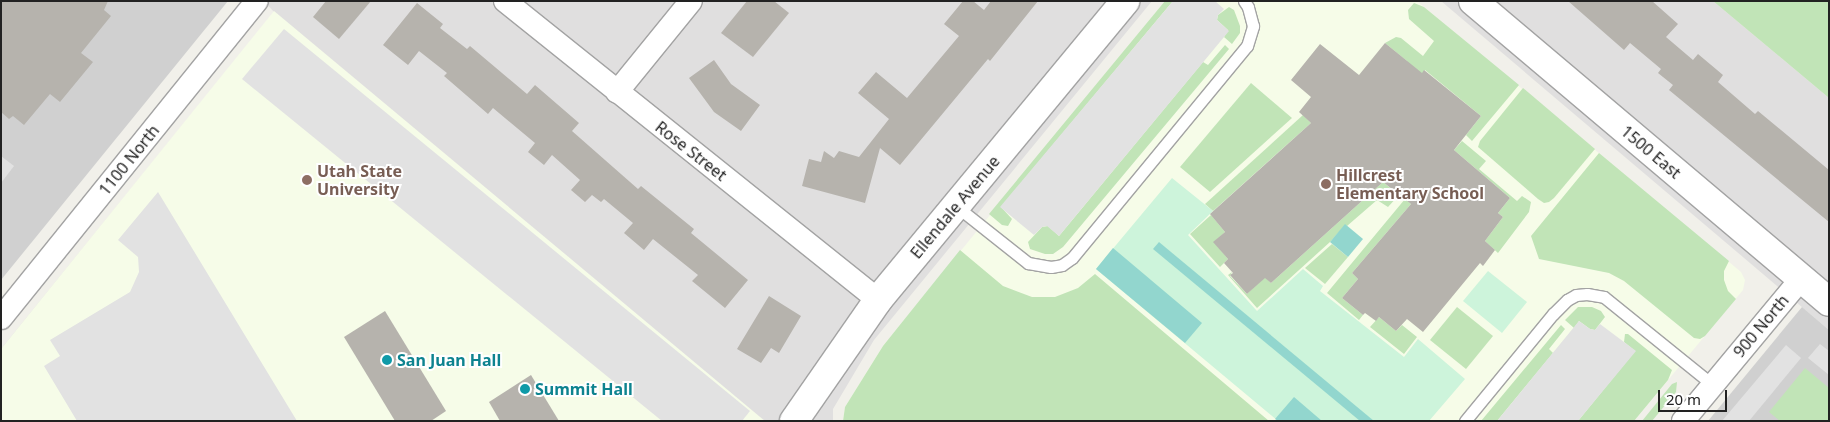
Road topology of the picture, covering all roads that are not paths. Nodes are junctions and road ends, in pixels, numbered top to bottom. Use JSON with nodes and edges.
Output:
{"nodes":[{"id":1,"x":257,"y":1,"type":"edge"},
{"id":2,"x":505,"y":1,"type":"edge"},
{"id":3,"x":691,"y":1,"type":"edge"},
{"id":4,"x":1125,"y":1,"type":"edge"},
{"id":5,"x":1244,"y":1,"type":"edge"},
{"id":6,"x":1473,"y":1,"type":"edge"},
{"id":7,"x":617,"y":92,"type":"junction"},
{"id":8,"x":956,"y":206,"type":"junction"},
{"id":9,"x":1801,"y":279,"type":"junction"},
{"id":10,"x":878,"y":300,"type":"junction"},
{"id":11,"x":1829,"y":302,"type":"edge"},
{"id":12,"x":1,"y":318,"type":"edge"},
{"id":13,"x":1713,"y":385,"type":"junction"},
{"id":14,"x":794,"y":421,"type":"edge"},
{"id":15,"x":1465,"y":421,"type":"edge"},
{"id":16,"x":1684,"y":421,"type":"edge"}],
"edges":[{"from":1,"to":12,"type":"street","name":"1100 North"},
{"from":2,"to":7,"type":"street","name":"Rose Street"},
{"from":3,"to":7,"type":"street"},
{"from":4,"to":8,"type":"street","name":"Ellendale Avenue"},
{"from":5,"to":8,"type":"lane"},
{"from":6,"to":9,"type":"street","name":"1500 East"},
{"from":7,"to":10,"type":"street","name":"Rose Street"},
{"from":8,"to":10,"type":"street","name":"Ellendale Avenue"},
{"from":9,"to":11,"type":"street","name":"1500 East"},
{"from":9,"to":13,"type":"street","name":"900 North"},
{"from":10,"to":14,"type":"street","name":"Ellendale Avenue"},
{"from":13,"to":15,"type":"lane"},
{"from":13,"to":16,"type":"street","name":"900 North"}]}
